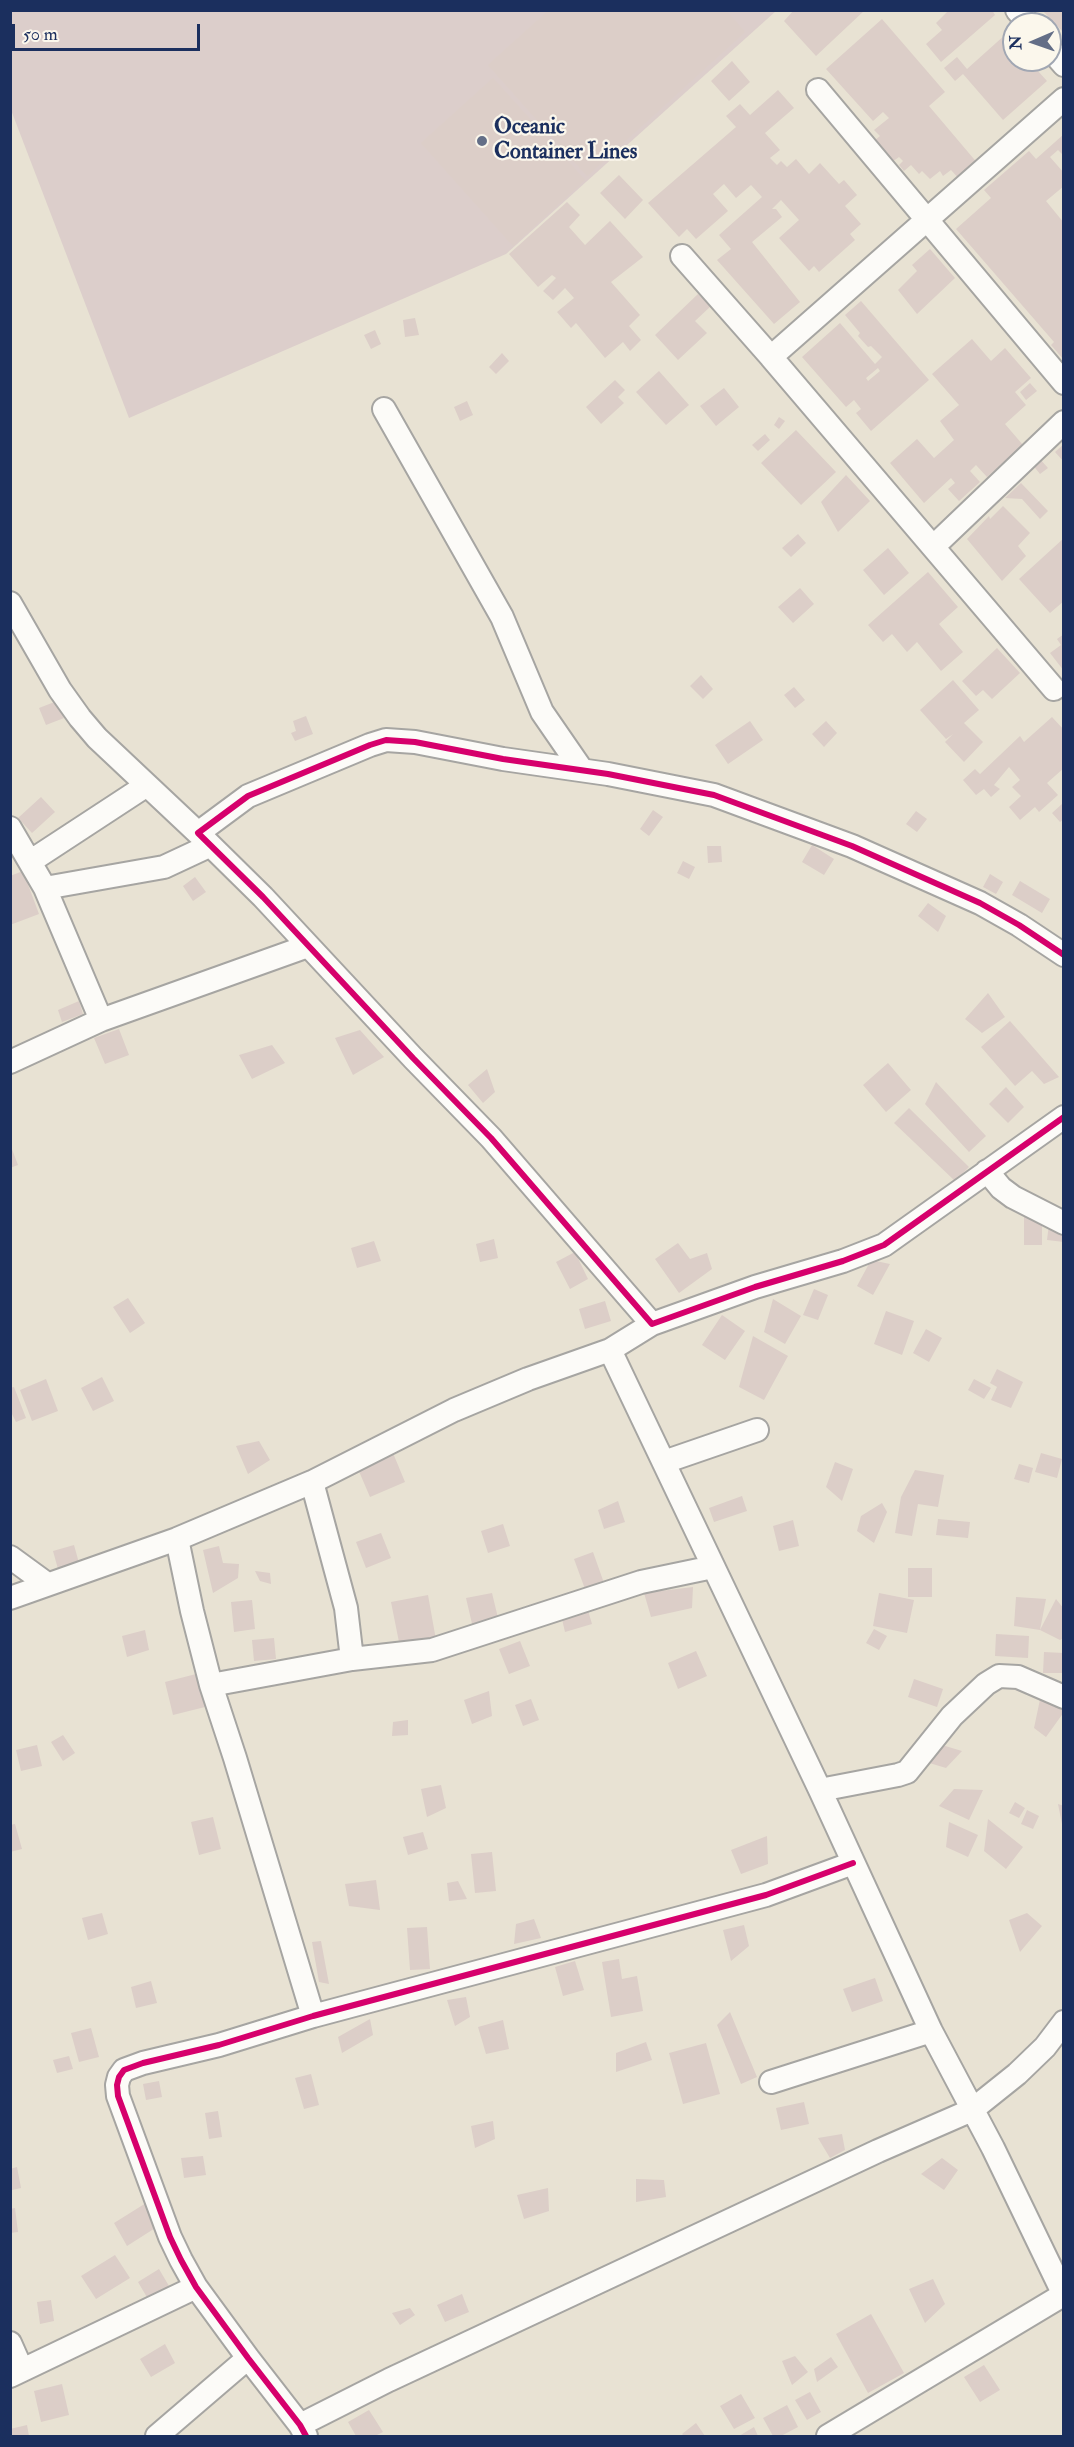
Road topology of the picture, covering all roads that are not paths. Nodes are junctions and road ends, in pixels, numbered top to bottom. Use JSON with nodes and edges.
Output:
{"nodes":[{"id":1,"x":818,"y":90,"type":"dead end"},
{"id":2,"x":1064,"y":99,"type":"edge"},
{"id":3,"x":927,"y":219,"type":"junction"},
{"id":4,"x":682,"y":256,"type":"dead end"},
{"id":5,"x":771,"y":357,"type":"junction"},
{"id":6,"x":1064,"y":383,"type":"edge"},
{"id":7,"x":384,"y":409,"type":"dead end"},
{"id":8,"x":1064,"y":422,"type":"edge"},
{"id":9,"x":933,"y":547,"type":"junction"},
{"id":10,"x":10,"y":603,"type":"edge"},
{"id":11,"x":1054,"y":689,"type":"dead end"},
{"id":12,"x":582,"y":770,"type":"junction"},
{"id":13,"x":147,"y":785,"type":"junction"},
{"id":14,"x":10,"y":828,"type":"edge"},
{"id":15,"x":204,"y":840,"type":"junction"},
{"id":16,"x":31,"y":861,"type":"junction"},
{"id":17,"x":45,"y":888,"type":"junction"},
{"id":18,"x":308,"y":946,"type":"junction"},
{"id":19,"x":1064,"y":955,"type":"edge"},
{"id":20,"x":101,"y":1020,"type":"junction"},
{"id":21,"x":10,"y":1062,"type":"edge"},
{"id":22,"x":1064,"y":1117,"type":"edge"},
{"id":23,"x":987,"y":1171,"type":"junction"},
{"id":24,"x":1064,"y":1223,"type":"edge"},
{"id":25,"x":652,"y":1324,"type":"junction"},
{"id":26,"x":610,"y":1350,"type":"junction"},
{"id":27,"x":757,"y":1430,"type":"dead end"},
{"id":28,"x":664,"y":1462,"type":"junction"},
{"id":29,"x":312,"y":1482,"type":"junction"},
{"id":30,"x":177,"y":1539,"type":"junction"},
{"id":31,"x":10,"y":1557,"type":"edge"},
{"id":32,"x":713,"y":1567,"type":"junction"},
{"id":33,"x":47,"y":1584,"type":"junction"},
{"id":34,"x":10,"y":1598,"type":"edge"},
{"id":35,"x":352,"y":1659,"type":"junction"},
{"id":36,"x":211,"y":1685,"type":"junction"},
{"id":37,"x":1064,"y":1697,"type":"edge"},
{"id":38,"x":820,"y":1790,"type":"junction"},
{"id":39,"x":853,"y":1863,"type":"junction"},
{"id":40,"x":313,"y":2016,"type":"junction"},
{"id":41,"x":1064,"y":2022,"type":"edge"},
{"id":42,"x":931,"y":2031,"type":"junction"},
{"id":43,"x":771,"y":2082,"type":"dead end"},
{"id":44,"x":972,"y":2110,"type":"junction"},
{"id":45,"x":196,"y":2287,"type":"junction"},
{"id":46,"x":1063,"y":2295,"type":"edge"},
{"id":47,"x":10,"y":2343,"type":"edge"},
{"id":48,"x":248,"y":2358,"type":"junction"},
{"id":49,"x":16,"y":2373,"type":"edge"},
{"id":50,"x":303,"y":2431,"type":"edge"},
{"id":51,"x":161,"y":2435,"type":"edge"},
{"id":52,"x":828,"y":2436,"type":"edge"}],
"edges":[{"from":1,"to":3,"type":"street"},
{"from":2,"to":3,"type":"street"},
{"from":3,"to":5,"type":"street"},
{"from":3,"to":6,"type":"street"},
{"from":4,"to":5,"type":"street"},
{"from":5,"to":9,"type":"street"},
{"from":7,"to":12,"type":"street"},
{"from":8,"to":9,"type":"street"},
{"from":9,"to":11,"type":"street"},
{"from":10,"to":13,"type":"street"},
{"from":12,"to":15,"type":"street"},
{"from":12,"to":19,"type":"street"},
{"from":13,"to":15,"type":"street"},
{"from":13,"to":16,"type":"street"},
{"from":14,"to":16,"type":"street"},
{"from":15,"to":17,"type":"street"},
{"from":15,"to":18,"type":"street"},
{"from":16,"to":17,"type":"street"},
{"from":17,"to":20,"type":"street"},
{"from":18,"to":20,"type":"street"},
{"from":18,"to":25,"type":"street"},
{"from":20,"to":21,"type":"street"},
{"from":22,"to":23,"type":"street"},
{"from":23,"to":24,"type":"street"},
{"from":23,"to":25,"type":"street"},
{"from":25,"to":26,"type":"street"},
{"from":26,"to":28,"type":"street"},
{"from":26,"to":29,"type":"street"},
{"from":27,"to":28,"type":"street"},
{"from":28,"to":32,"type":"street"},
{"from":29,"to":30,"type":"street"},
{"from":29,"to":35,"type":"street"},
{"from":30,"to":33,"type":"street"},
{"from":30,"to":36,"type":"street"},
{"from":31,"to":33,"type":"street"},
{"from":32,"to":35,"type":"street"},
{"from":32,"to":38,"type":"street"},
{"from":33,"to":34,"type":"street"},
{"from":35,"to":36,"type":"street"},
{"from":36,"to":40,"type":"street"},
{"from":37,"to":38,"type":"street"},
{"from":38,"to":39,"type":"street"},
{"from":39,"to":40,"type":"street"},
{"from":39,"to":42,"type":"street"},
{"from":40,"to":45,"type":"street"},
{"from":41,"to":44,"type":"street"},
{"from":42,"to":43,"type":"street"},
{"from":42,"to":44,"type":"street"},
{"from":44,"to":46,"type":"street"},
{"from":44,"to":50,"type":"street"},
{"from":45,"to":48,"type":"street"},
{"from":45,"to":49,"type":"street"},
{"from":46,"to":52,"type":"street"},
{"from":47,"to":49,"type":"street"},
{"from":48,"to":50,"type":"street"},
{"from":48,"to":51,"type":"street"}]}
